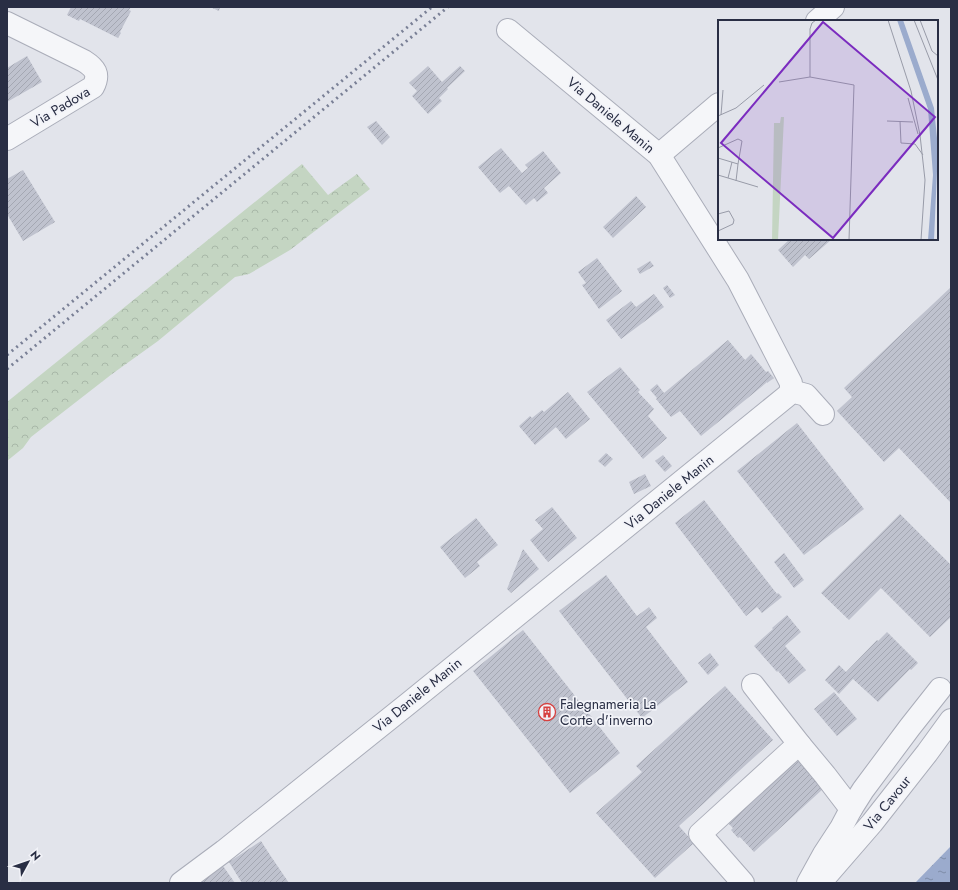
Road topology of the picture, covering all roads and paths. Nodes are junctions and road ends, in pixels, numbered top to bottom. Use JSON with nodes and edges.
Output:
{"nodes":[{"id":1,"x":833,"y":7,"type":"edge"},
{"id":2,"x":818,"y":20,"type":"edge"},
{"id":3,"x":7,"y":23,"type":"edge"},
{"id":4,"x":508,"y":30,"type":"dead end"},
{"id":5,"x":718,"y":105,"type":"edge"},
{"id":6,"x":7,"y":139,"type":"edge"},
{"id":7,"x":659,"y":155,"type":"junction"},
{"id":8,"x":791,"y":391,"type":"junction"},
{"id":9,"x":823,"y":414,"type":"dead end"},
{"id":10,"x":754,"y":684,"type":"dead end"},
{"id":11,"x":940,"y":689,"type":"dead end"},
{"id":12,"x":951,"y":720,"type":"edge"},
{"id":13,"x":800,"y":745,"type":"junction"},
{"id":14,"x":851,"y":809,"type":"junction"},
{"id":15,"x":181,"y":883,"type":"edge"},
{"id":16,"x":743,"y":883,"type":"edge"},
{"id":17,"x":808,"y":883,"type":"edge"},
{"id":18,"x":820,"y":883,"type":"edge"}],
"edges":[{"from":1,"to":2,"type":"street"},
{"from":3,"to":6,"type":"street","name":"Via Padova"},
{"from":4,"to":7,"type":"street","name":"Via Daniele Manin"},
{"from":5,"to":7,"type":"street"},
{"from":7,"to":8,"type":"street","name":"Via Daniele Manin"},
{"from":8,"to":9,"type":"street"},
{"from":8,"to":15,"type":"street","name":"Via Daniele Manin"},
{"from":10,"to":13,"type":"street"},
{"from":11,"to":14,"type":"street"},
{"from":12,"to":18,"type":"street","name":"Via Cavour"},
{"from":13,"to":14,"type":"street"},
{"from":13,"to":16,"type":"street"},
{"from":14,"to":17,"type":"street"}]}
